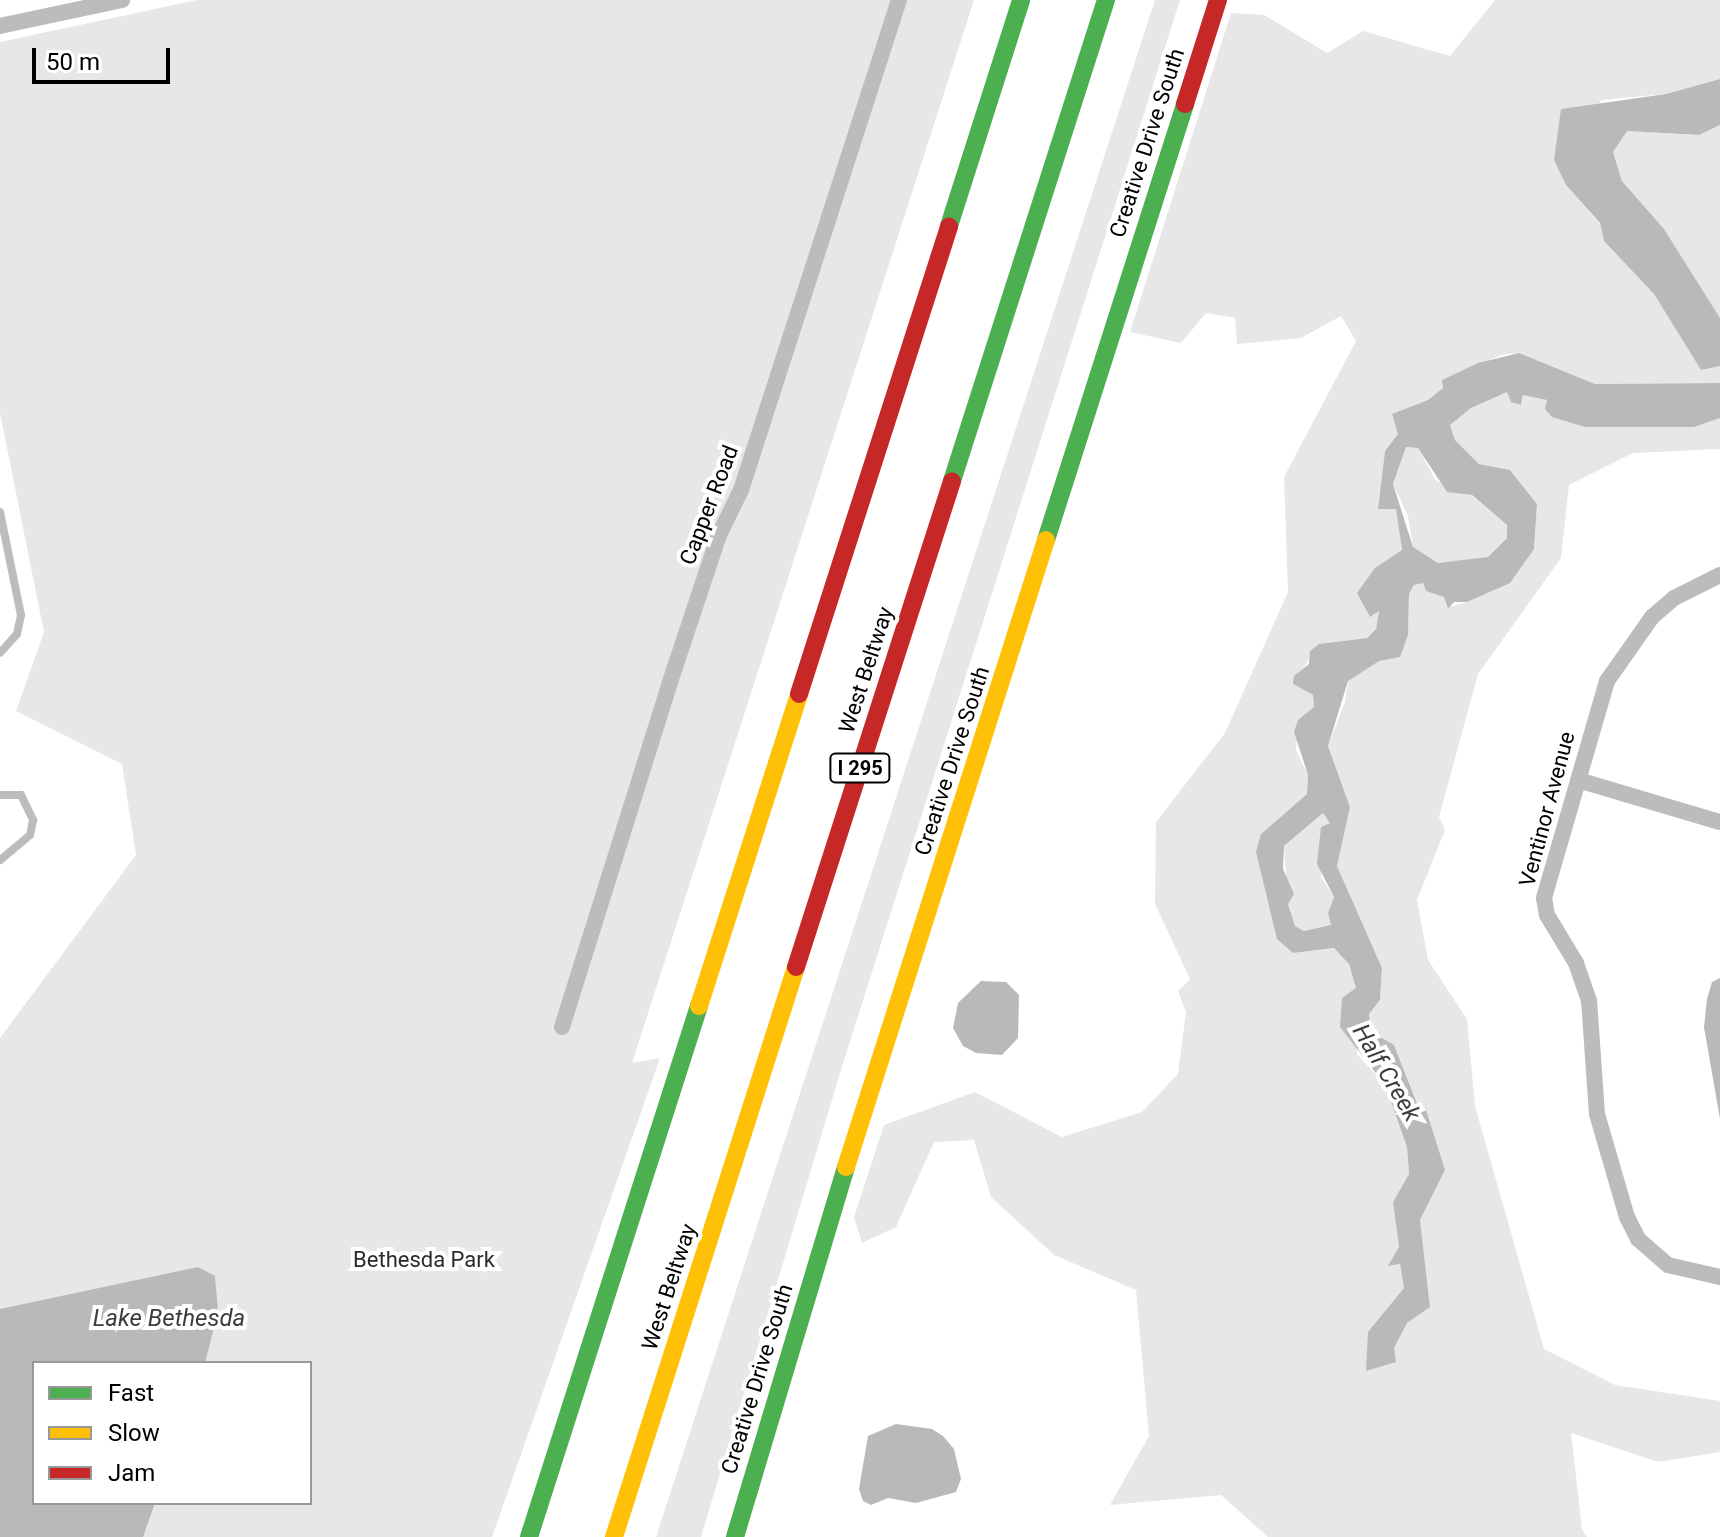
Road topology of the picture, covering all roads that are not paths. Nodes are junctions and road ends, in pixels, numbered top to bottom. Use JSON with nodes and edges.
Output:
{"nodes":[{"id":1,"x":122,"y":0,"type":"edge"},
{"id":2,"x":899,"y":0,"type":"edge"},
{"id":3,"x":1021,"y":0,"type":"edge"},
{"id":4,"x":1106,"y":0,"type":"edge"},
{"id":5,"x":1218,"y":0,"type":"edge"},
{"id":6,"x":0,"y":26,"type":"edge"},
{"id":7,"x":0,"y":512,"type":"edge"},
{"id":8,"x":1720,"y":575,"type":"edge"},
{"id":9,"x":0,"y":653,"type":"edge"},
{"id":10,"x":1578,"y":780,"type":"junction"},
{"id":11,"x":0,"y":795,"type":"edge"},
{"id":12,"x":1720,"y":822,"type":"edge"},
{"id":13,"x":0,"y":860,"type":"edge"},
{"id":14,"x":562,"y":1027,"type":"dead end"},
{"id":15,"x":1720,"y":1277,"type":"edge"},
{"id":16,"x":529,"y":1537,"type":"edge"},
{"id":17,"x":614,"y":1537,"type":"edge"},
{"id":18,"x":735,"y":1537,"type":"edge"}],
"edges":[{"from":1,"to":6,"type":"street"},
{"from":2,"to":14,"type":"street","name":"Capper Road"},
{"from":3,"to":16,"type":"main road"},
{"from":4,"to":17,"type":"main road","name":"West Beltway","number":"I 295"},
{"from":5,"to":18,"type":"main road","name":"Creative Drive South"},
{"from":7,"to":9,"type":"lane"},
{"from":8,"to":10,"type":"street","name":"Ventinor Avenue"},
{"from":10,"to":12,"type":"street"},
{"from":10,"to":15,"type":"street","name":"Ventinor Avenue"},
{"from":11,"to":13,"type":"lane"}]}
